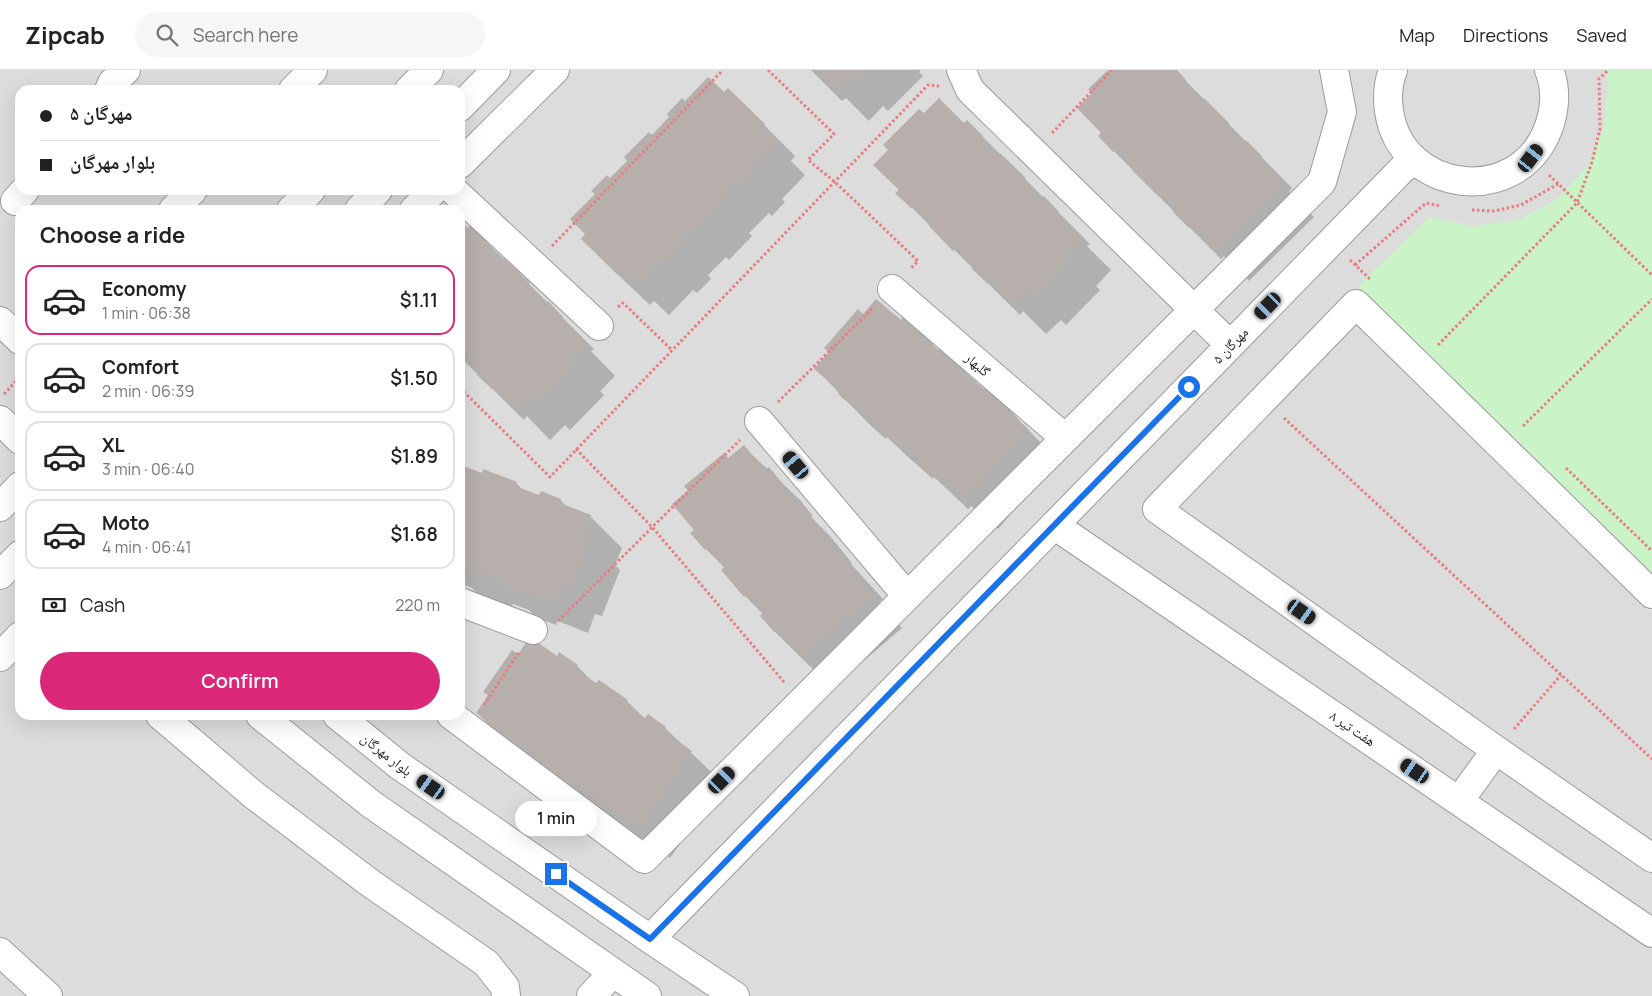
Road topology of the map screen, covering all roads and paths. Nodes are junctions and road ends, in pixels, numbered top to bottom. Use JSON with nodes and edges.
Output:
{"nodes":[{"id":1,"x":126,"y":70,"type":"edge"},
{"id":2,"x":429,"y":70,"type":"edge"},
{"id":3,"x":496,"y":70,"type":"edge"},
{"id":4,"x":555,"y":70,"type":"edge"},
{"id":5,"x":723,"y":70,"type":"edge"},
{"id":6,"x":768,"y":70,"type":"edge"},
{"id":7,"x":1112,"y":70,"type":"edge"},
{"id":8,"x":1334,"y":70,"type":"edge"},
{"id":9,"x":1393,"y":70,"type":"edge"},
{"id":10,"x":1549,"y":70,"type":"edge"},
{"id":11,"x":1608,"y":70,"type":"edge"},
{"id":12,"x":965,"y":80,"type":"edge"},
{"id":13,"x":111,"y":85,"type":"edge"},
{"id":14,"x":414,"y":85,"type":"edge"},
{"id":15,"x":465,"y":102,"type":"edge"},
{"id":16,"x":1034,"y":153,"type":"junction"},
{"id":17,"x":1413,"y":158,"type":"junction"},
{"id":18,"x":1531,"y":158,"type":"junction"},
{"id":19,"x":465,"y":159,"type":"edge"},
{"id":20,"x":835,"y":182,"type":"junction"},
{"id":21,"x":1558,"y":184,"type":"junction"},
{"id":22,"x":188,"y":195,"type":"edge"},
{"id":23,"x":306,"y":195,"type":"edge"},
{"id":24,"x":373,"y":195,"type":"edge"},
{"id":25,"x":429,"y":195,"type":"edge"},
{"id":26,"x":458,"y":195,"type":"edge"},
{"id":27,"x":1577,"y":203,"type":"junction"},
{"id":28,"x":177,"y":205,"type":"edge"},
{"id":29,"x":296,"y":205,"type":"edge"},
{"id":30,"x":363,"y":205,"type":"edge"},
{"id":31,"x":419,"y":205,"type":"edge"},
{"id":32,"x":1450,"y":208,"type":"dead end"},
{"id":33,"x":1467,"y":210,"type":"dead end"},
{"id":34,"x":534,"y":264,"type":"junction"},
{"id":35,"x":1355,"y":265,"type":"dead end"},
{"id":36,"x":1652,"y":275,"type":"edge"},
{"id":37,"x":892,"y":290,"type":"junction"},
{"id":38,"x":1652,"y":299,"type":"edge"},
{"id":39,"x":1193,"y":310,"type":"junction"},
{"id":40,"x":0,"y":321,"type":"edge"},
{"id":41,"x":599,"y":326,"type":"joint"},
{"id":42,"x":15,"y":335,"type":"edge"},
{"id":43,"x":1230,"y":345,"type":"junction"},
{"id":44,"x":1438,"y":345,"type":"dead end"},
{"id":45,"x":672,"y":350,"type":"junction"},
{"id":46,"x":15,"y":382,"type":"edge"},
{"id":47,"x":465,"y":393,"type":"edge"},
{"id":48,"x":0,"y":398,"type":"edge"},
{"id":49,"x":1264,"y":399,"type":"junction"},
{"id":50,"x":0,"y":420,"type":"edge"},
{"id":51,"x":759,"y":421,"type":"junction"},
{"id":52,"x":1523,"y":426,"type":"dead end"},
{"id":53,"x":15,"y":435,"type":"edge"},
{"id":54,"x":1065,"y":438,"type":"junction"},
{"id":55,"x":576,"y":449,"type":"junction"},
{"id":56,"x":1054,"y":525,"type":"junction"},
{"id":57,"x":652,"y":527,"type":"junction"},
{"id":58,"x":15,"y":560,"type":"edge"},
{"id":59,"x":0,"y":575,"type":"edge"},
{"id":60,"x":1652,"y":594,"type":"edge"},
{"id":61,"x":908,"y":596,"type":"junction"},
{"id":62,"x":465,"y":604,"type":"edge"},
{"id":63,"x":533,"y":630,"type":"junction"},
{"id":64,"x":15,"y":641,"type":"edge"},
{"id":65,"x":0,"y":657,"type":"edge"},
{"id":66,"x":1561,"y":675,"type":"junction"},
{"id":67,"x":801,"y":702,"type":"junction"},
{"id":68,"x":465,"y":715,"type":"edge"},
{"id":69,"x":166,"y":720,"type":"edge"},
{"id":70,"x":266,"y":720,"type":"edge"},
{"id":71,"x":343,"y":720,"type":"edge"},
{"id":72,"x":459,"y":722,"type":"edge"},
{"id":73,"x":1496,"y":750,"type":"junction"},
{"id":74,"x":1652,"y":760,"type":"edge"},
{"id":75,"x":1459,"y":801,"type":"junction"},
{"id":76,"x":1652,"y":858,"type":"edge"},
{"id":77,"x":1652,"y":933,"type":"edge"},
{"id":78,"x":650,"y":939,"type":"junction"},
{"id":79,"x":0,"y":952,"type":"edge"},
{"id":80,"x":613,"y":974,"type":"junction"},
{"id":81,"x":48,"y":996,"type":"edge"},
{"id":82,"x":506,"y":996,"type":"edge"},
{"id":83,"x":591,"y":996,"type":"edge"},
{"id":84,"x":647,"y":996,"type":"edge"},
{"id":85,"x":736,"y":996,"type":"edge"}],
"edges":[{"from":1,"to":13,"type":"street"},
{"from":2,"to":14,"type":"street"},
{"from":3,"to":15,"type":"street"},
{"from":4,"to":19,"type":"street"},
{"from":5,"to":34,"type":"path"},
{"from":6,"to":20,"type":"path"},
{"from":7,"to":16,"type":"path"},
{"from":8,"to":39,"type":"street"},
{"from":9,"to":17,"type":"street"},
{"from":10,"to":18,"type":"street"},
{"from":11,"to":27,"type":"path"},
{"from":12,"to":16,"type":"street"},
{"from":12,"to":20,"type":"path"},
{"from":16,"to":39,"type":"street"},
{"from":17,"to":18,"type":"street"},
{"from":17,"to":43,"type":"street","name":"مهرگان ۵"},
{"from":18,"to":21,"type":"path"},
{"from":20,"to":37,"type":"path"},
{"from":20,"to":45,"type":"path"},
{"from":21,"to":27,"type":"path"},
{"from":21,"to":33,"type":"path"},
{"from":22,"to":28,"type":"street"},
{"from":23,"to":29,"type":"street"},
{"from":24,"to":30,"type":"street"},
{"from":25,"to":31,"type":"street"},
{"from":26,"to":34,"type":"street"},
{"from":27,"to":36,"type":"path"},
{"from":27,"to":44,"type":"path"},
{"from":32,"to":35,"type":"path"},
{"from":34,"to":41,"type":"street"},
{"from":37,"to":51,"type":"path"},
{"from":37,"to":54,"type":"street","name":"گلبهار"},
{"from":38,"to":52,"type":"path"},
{"from":39,"to":43,"type":"street"},
{"from":39,"to":54,"type":"street"},
{"from":40,"to":42,"type":"street"},
{"from":41,"to":45,"type":"path"},
{"from":43,"to":56,"type":"street","name":"مهرگان ۵"},
{"from":45,"to":55,"type":"path"},
{"from":46,"to":48,"type":"path"},
{"from":47,"to":55,"type":"path"},
{"from":49,"to":60,"type":"street"},
{"from":49,"to":66,"type":"path"},
{"from":49,"to":73,"type":"street"},
{"from":50,"to":53,"type":"street"},
{"from":51,"to":57,"type":"path"},
{"from":51,"to":61,"type":"street"},
{"from":54,"to":61,"type":"street"},
{"from":55,"to":57,"type":"path"},
{"from":56,"to":75,"type":"street","name":"هفت تیر ۸"},
{"from":56,"to":78,"type":"street","name":"مهرگان ۵"},
{"from":57,"to":63,"type":"path"},
{"from":57,"to":67,"type":"path"},
{"from":58,"to":59,"type":"street"},
{"from":61,"to":67,"type":"street"},
{"from":62,"to":63,"type":"street"},
{"from":63,"to":68,"type":"path"},
{"from":64,"to":65,"type":"street"},
{"from":66,"to":73,"type":"path"},
{"from":66,"to":74,"type":"path"},
{"from":67,"to":72,"type":"street"},
{"from":69,"to":82,"type":"street"},
{"from":70,"to":80,"type":"street"},
{"from":71,"to":78,"type":"street","name":"بلوار مهرگان"},
{"from":73,"to":75,"type":"street"},
{"from":73,"to":76,"type":"street"},
{"from":75,"to":77,"type":"street","name":"هفت تیر ۸"},
{"from":78,"to":85,"type":"street","name":"بلوار مهرگان"},
{"from":79,"to":81,"type":"street"},
{"from":80,"to":83,"type":"street"},
{"from":80,"to":84,"type":"street"}]}
